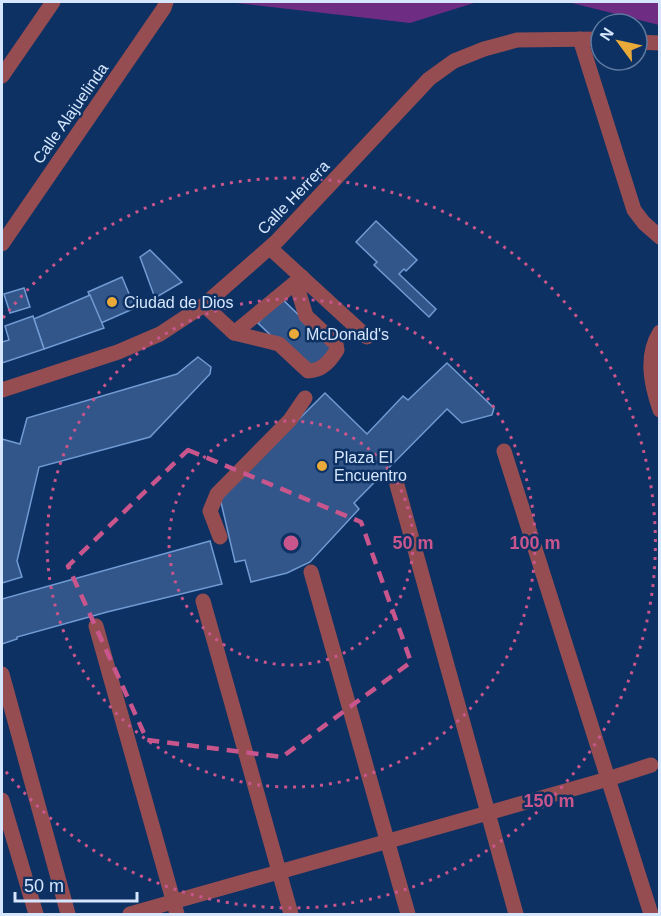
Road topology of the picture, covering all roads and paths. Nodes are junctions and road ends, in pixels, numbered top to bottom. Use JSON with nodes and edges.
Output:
{"nodes":[{"id":1,"x":53,"y":2,"type":"edge"},
{"id":2,"x":166,"y":2,"type":"edge"},
{"id":3,"x":580,"y":39,"type":"junction"},
{"id":4,"x":589,"y":39,"type":"edge"},
{"id":5,"x":2,"y":76,"type":"edge"},
{"id":6,"x":660,"y":237,"type":"edge"},
{"id":7,"x":2,"y":244,"type":"edge"},
{"id":8,"x":270,"y":248,"type":"junction"},
{"id":9,"x":302,"y":277,"type":"junction"},
{"id":10,"x":204,"y":305,"type":"junction"},
{"id":11,"x":660,"y":332,"type":"edge"},
{"id":12,"x":234,"y":333,"type":"junction"},
{"id":13,"x":367,"y":337,"type":"dead end"},
{"id":14,"x":2,"y":390,"type":"edge"},
{"id":15,"x":305,"y":398,"type":"dead end"},
{"id":16,"x":660,"y":410,"type":"edge"},
{"id":17,"x":504,"y":452,"type":"dead end"},
{"id":18,"x":397,"y":485,"type":"dead end"},
{"id":19,"x":220,"y":537,"type":"dead end"},
{"id":20,"x":311,"y":572,"type":"dead end"},
{"id":21,"x":203,"y":601,"type":"dead end"},
{"id":22,"x":96,"y":626,"type":"dead end"},
{"id":23,"x":2,"y":674,"type":"edge"},
{"id":24,"x":651,"y":765,"type":"dead end"},
{"id":25,"x":608,"y":779,"type":"junction"},
{"id":26,"x":2,"y":800,"type":"edge"},
{"id":27,"x":487,"y":813,"type":"junction"},
{"id":28,"x":387,"y":842,"type":"junction"},
{"id":29,"x":279,"y":873,"type":"junction"},
{"id":30,"x":175,"y":909,"type":"edge"},
{"id":31,"x":36,"y":915,"type":"edge"},
{"id":32,"x":68,"y":915,"type":"edge"},
{"id":33,"x":130,"y":915,"type":"edge"},
{"id":34,"x":291,"y":915,"type":"edge"},
{"id":35,"x":408,"y":915,"type":"edge"},
{"id":36,"x":516,"y":915,"type":"edge"},
{"id":37,"x":651,"y":915,"type":"edge"}],
"edges":[{"from":1,"to":5,"type":"street"},
{"from":2,"to":7,"type":"street","name":"Calle Alajuelinda"},
{"from":3,"to":4,"type":"street","name":"Calle Herrera"},
{"from":3,"to":6,"type":"street"},
{"from":3,"to":8,"type":"street","name":"Calle Herrera"},
{"from":8,"to":9,"type":"street"},
{"from":8,"to":10,"type":"street","name":"Calle Herrera"},
{"from":9,"to":12,"type":"street"},
{"from":9,"to":12,"type":"street"},
{"from":9,"to":13,"type":"street"},
{"from":10,"to":12,"type":"street"},
{"from":10,"to":14,"type":"street","name":"Calle Herrera"},
{"from":11,"to":16,"type":"street"},
{"from":15,"to":19,"type":"street"},
{"from":17,"to":25,"type":"street"},
{"from":18,"to":27,"type":"street"},
{"from":20,"to":28,"type":"street"},
{"from":21,"to":29,"type":"street"},
{"from":22,"to":30,"type":"street"},
{"from":23,"to":32,"type":"street"},
{"from":24,"to":25,"type":"street"},
{"from":25,"to":27,"type":"street"},
{"from":25,"to":37,"type":"street"},
{"from":26,"to":31,"type":"street"},
{"from":27,"to":28,"type":"street"},
{"from":27,"to":36,"type":"street"},
{"from":28,"to":29,"type":"street"},
{"from":28,"to":35,"type":"street"},
{"from":29,"to":30,"type":"street"},
{"from":29,"to":34,"type":"street"},
{"from":30,"to":33,"type":"street"}]}
